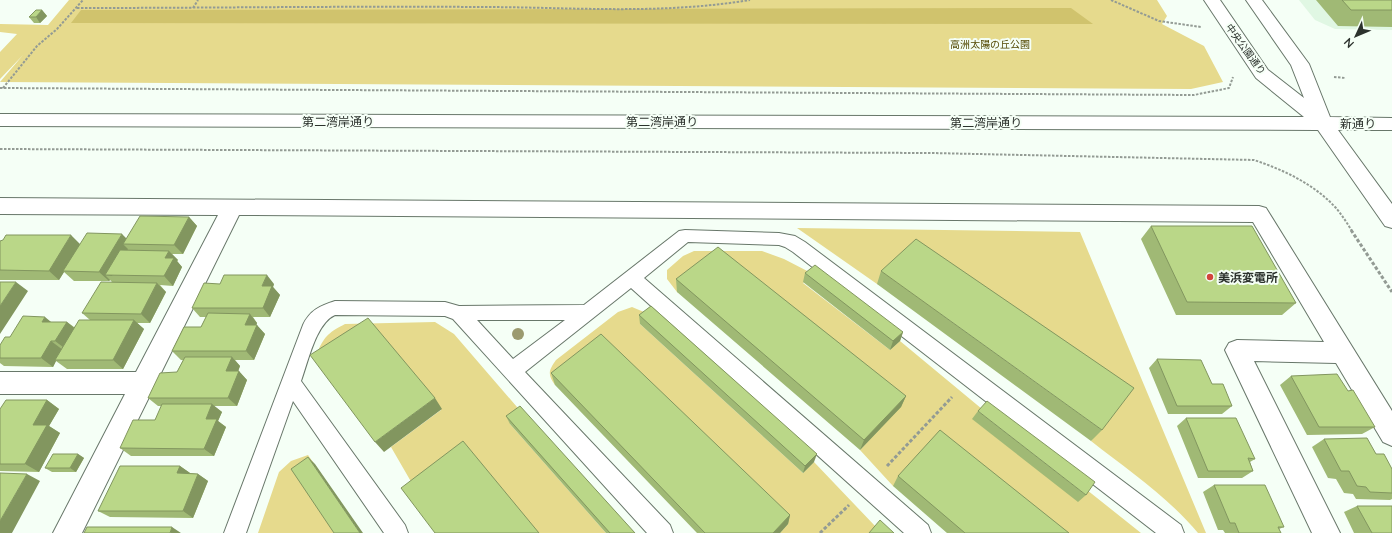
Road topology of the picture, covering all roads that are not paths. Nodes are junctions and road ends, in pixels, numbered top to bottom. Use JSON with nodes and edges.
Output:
{"nodes":[{"id":1,"x":1212,"y":0,"type":"edge"},
{"id":2,"x":1254,"y":0,"type":"edge"},
{"id":3,"x":0,"y":120,"type":"edge"},
{"id":4,"x":1323,"y":123,"type":"junction"},
{"id":5,"x":1392,"y":124,"type":"edge"},
{"id":6,"x":0,"y":206,"type":"edge"},
{"id":7,"x":233,"y":206,"type":"junction"},
{"id":8,"x":1391,"y":217,"type":"edge"},
{"id":9,"x":632,"y":278,"type":"junction"},
{"id":10,"x":588,"y":312,"type":"junction"},
{"id":11,"x":459,"y":313,"type":"junction"},
{"id":12,"x":1344,"y":353,"type":"junction"},
{"id":13,"x":512,"y":371,"type":"junction"},
{"id":14,"x":291,"y":382,"type":"junction"},
{"id":15,"x":0,"y":383,"type":"edge"},
{"id":16,"x":143,"y":383,"type":"junction"},
{"id":17,"x":1392,"y":434,"type":"edge"},
{"id":18,"x":67,"y":533,"type":"edge"},
{"id":19,"x":235,"y":533,"type":"edge"},
{"id":20,"x":397,"y":533,"type":"edge"},
{"id":21,"x":662,"y":533,"type":"edge"},
{"id":22,"x":920,"y":533,"type":"edge"},
{"id":23,"x":1173,"y":533,"type":"edge"},
{"id":24,"x":1326,"y":533,"type":"edge"}],
"edges":[{"from":1,"to":4,"type":"street","name":"中央公園通り"},
{"from":2,"to":4,"type":"street","name":"中央公園通り"},
{"from":3,"to":4,"type":"street","name":"第二湾岸通り"},
{"from":4,"to":5,"type":"street","name":"新通り"},
{"from":4,"to":8,"type":"street","name":"中央公園通り"},
{"from":6,"to":7,"type":"street"},
{"from":7,"to":12,"type":"street"},
{"from":7,"to":16,"type":"street"},
{"from":9,"to":10,"type":"lane"},
{"from":9,"to":22,"type":"lane"},
{"from":9,"to":23,"type":"lane"},
{"from":10,"to":11,"type":"lane"},
{"from":10,"to":13,"type":"lane"},
{"from":11,"to":13,"type":"lane"},
{"from":11,"to":14,"type":"lane"},
{"from":12,"to":17,"type":"street"},
{"from":12,"to":24,"type":"street"},
{"from":13,"to":21,"type":"lane"},
{"from":14,"to":19,"type":"lane"},
{"from":14,"to":20,"type":"lane"},
{"from":15,"to":16,"type":"street"},
{"from":16,"to":18,"type":"street"}]}
